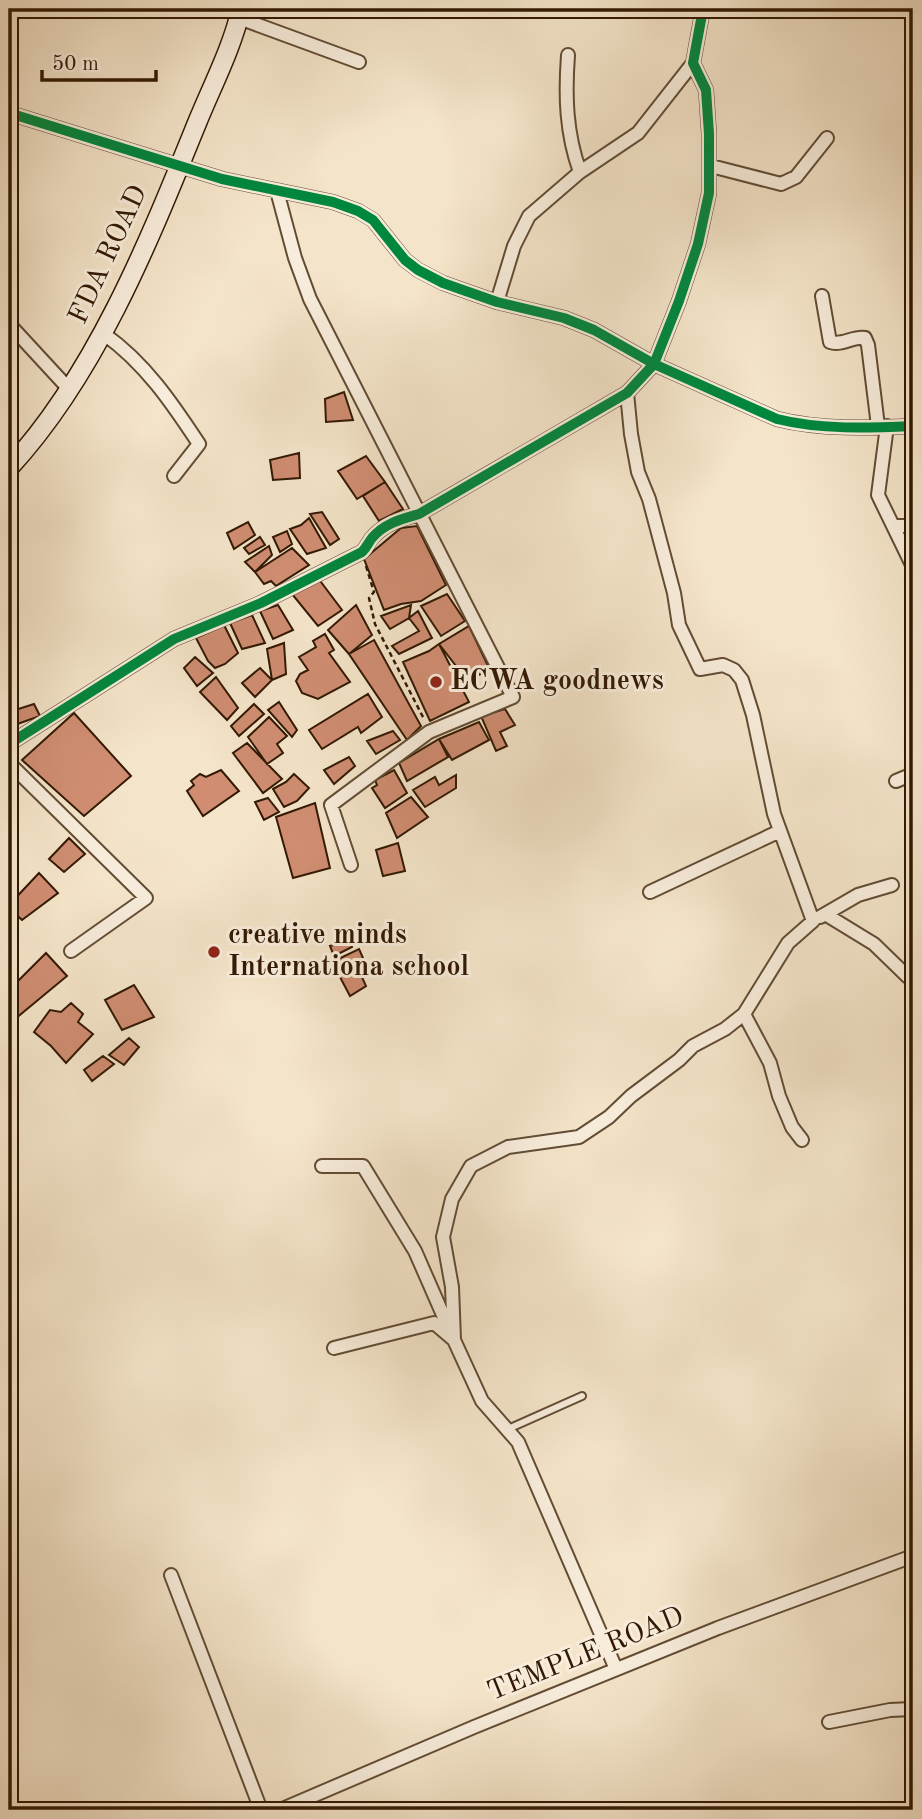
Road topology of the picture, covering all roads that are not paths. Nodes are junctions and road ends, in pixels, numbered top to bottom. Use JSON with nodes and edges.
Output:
{"nodes":[{"id":1,"x":703,"y":9,"type":"edge"},
{"id":2,"x":240,"y":13,"type":"edge"},
{"id":3,"x":568,"y":55,"type":"dead end"},
{"id":4,"x":359,"y":62,"type":"dead end"},
{"id":5,"x":693,"y":63,"type":"junction"},
{"id":6,"x":9,"y":113,"type":"edge"},
{"id":7,"x":827,"y":138,"type":"dead end"},
{"id":8,"x":180,"y":166,"type":"junction"},
{"id":9,"x":710,"y":166,"type":"junction"},
{"id":10,"x":580,"y":172,"type":"junction"},
{"id":11,"x":277,"y":191,"type":"junction"},
{"id":12,"x":822,"y":296,"type":"dead end"},
{"id":13,"x":497,"y":302,"type":"junction"},
{"id":14,"x":9,"y":324,"type":"edge"},
{"id":15,"x":104,"y":334,"type":"junction"},
{"id":16,"x":654,"y":364,"type":"junction"},
{"id":17,"x":68,"y":388,"type":"junction"},
{"id":18,"x":627,"y":393,"type":"junction"},
{"id":19,"x":882,"y":426,"type":"junction"},
{"id":20,"x":913,"y":426,"type":"edge"},
{"id":21,"x":9,"y":468,"type":"edge"},
{"id":22,"x":174,"y":476,"type":"dead end"},
{"id":23,"x":419,"y":514,"type":"junction"},
{"id":24,"x":892,"y":526,"type":"junction"},
{"id":25,"x":913,"y":526,"type":"edge"},
{"id":26,"x":913,"y":567,"type":"edge"},
{"id":27,"x":9,"y":744,"type":"edge"},
{"id":28,"x":9,"y":763,"type":"edge"},
{"id":29,"x":913,"y":774,"type":"edge"},
{"id":30,"x":897,"y":781,"type":"dead end"},
{"id":31,"x":780,"y":831,"type":"junction"},
{"id":32,"x":351,"y":865,"type":"dead end"},
{"id":33,"x":892,"y":885,"type":"dead end"},
{"id":34,"x":650,"y":892,"type":"dead end"},
{"id":35,"x":819,"y":917,"type":"junction"},
{"id":36,"x":71,"y":951,"type":"dead end"},
{"id":37,"x":908,"y":977,"type":"dead end"},
{"id":38,"x":744,"y":1013,"type":"junction"},
{"id":39,"x":802,"y":1140,"type":"dead end"},
{"id":40,"x":322,"y":1166,"type":"dead end"},
{"id":41,"x":454,"y":1340,"type":"junction"},
{"id":42,"x":334,"y":1348,"type":"dead end"},
{"id":43,"x":582,"y":1396,"type":"dead end"},
{"id":44,"x":506,"y":1430,"type":"junction"},
{"id":45,"x":913,"y":1556,"type":"edge"},
{"id":46,"x":171,"y":1575,"type":"dead end"},
{"id":47,"x":616,"y":1669,"type":"junction"},
{"id":48,"x":913,"y":1709,"type":"edge"},
{"id":49,"x":829,"y":1722,"type":"dead end"},
{"id":50,"x":261,"y":1810,"type":"edge"},
{"id":51,"x":280,"y":1810,"type":"edge"}],
"edges":[{"from":1,"to":5,"type":"street"},
{"from":2,"to":4,"type":"street"},
{"from":2,"to":8,"type":"street","name":"FDA ROAD"},
{"from":3,"to":10,"type":"street"},
{"from":5,"to":9,"type":"street"},
{"from":5,"to":10,"type":"street"},
{"from":6,"to":8,"type":"street"},
{"from":7,"to":9,"type":"street"},
{"from":8,"to":11,"type":"street"},
{"from":8,"to":15,"type":"street","name":"FDA ROAD"},
{"from":9,"to":16,"type":"street"},
{"from":10,"to":13,"type":"street"},
{"from":11,"to":13,"type":"street"},
{"from":11,"to":23,"type":"street"},
{"from":12,"to":19,"type":"street"},
{"from":13,"to":16,"type":"street"},
{"from":14,"to":17,"type":"street"},
{"from":15,"to":17,"type":"street","name":"FDA ROAD"},
{"from":15,"to":22,"type":"street"},
{"from":16,"to":18,"type":"street"},
{"from":16,"to":19,"type":"street"},
{"from":17,"to":21,"type":"street","name":"FDA ROAD"},
{"from":18,"to":23,"type":"street"},
{"from":18,"to":31,"type":"street"},
{"from":19,"to":20,"type":"street"},
{"from":19,"to":24,"type":"street"},
{"from":23,"to":27,"type":"street"},
{"from":23,"to":32,"type":"street"},
{"from":24,"to":25,"type":"street"},
{"from":24,"to":26,"type":"street"},
{"from":28,"to":36,"type":"street"},
{"from":29,"to":30,"type":"street"},
{"from":31,"to":34,"type":"street"},
{"from":31,"to":35,"type":"street"},
{"from":33,"to":35,"type":"street"},
{"from":35,"to":37,"type":"street"},
{"from":35,"to":38,"type":"street"},
{"from":38,"to":39,"type":"street"},
{"from":38,"to":41,"type":"street"},
{"from":40,"to":41,"type":"street"},
{"from":41,"to":42,"type":"street"},
{"from":41,"to":44,"type":"street"},
{"from":43,"to":44,"type":"lane"},
{"from":44,"to":47,"type":"street"},
{"from":45,"to":47,"type":"street","name":"TEMPLE ROAD"},
{"from":46,"to":50,"type":"street"},
{"from":47,"to":51,"type":"street","name":"TEMPLE ROAD"},
{"from":48,"to":49,"type":"street"}]}
